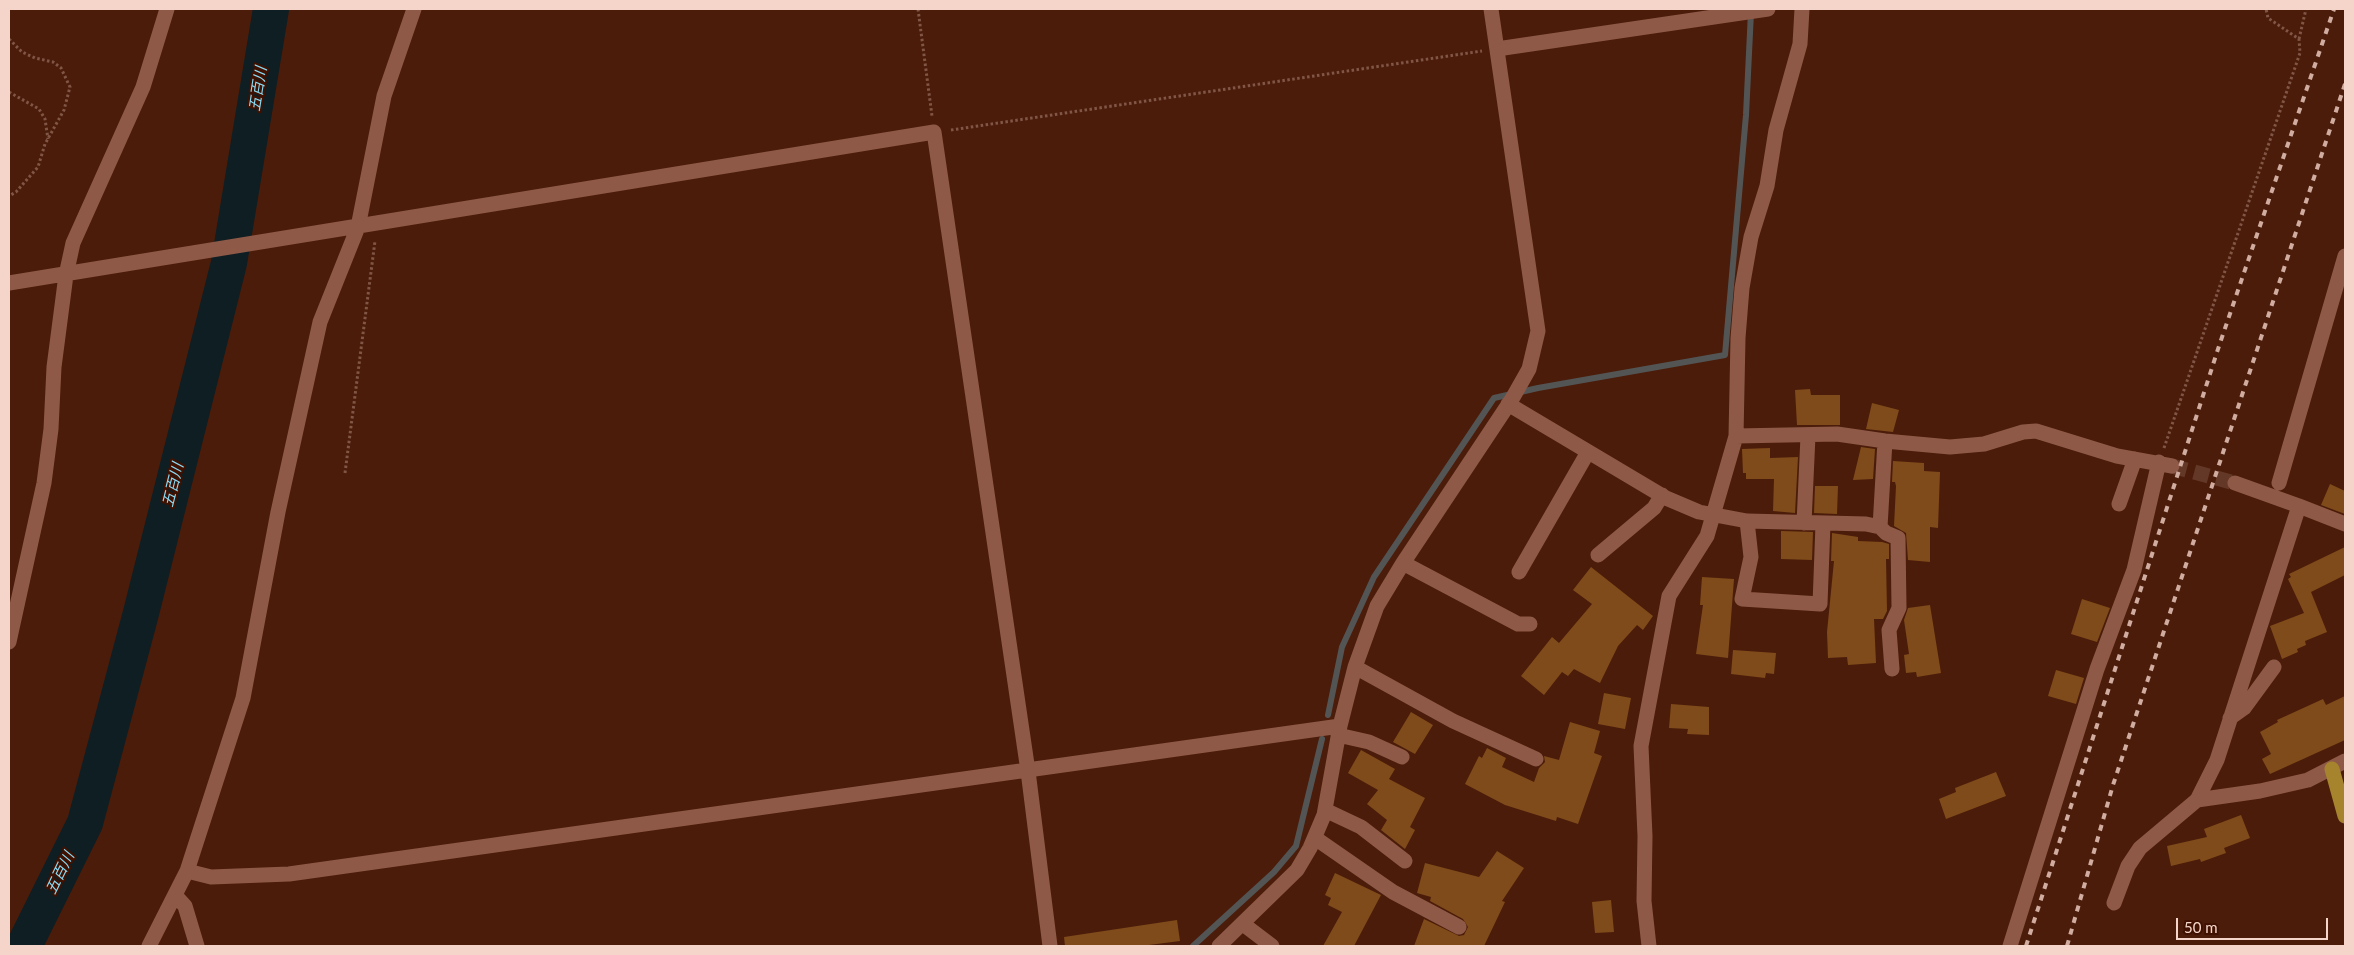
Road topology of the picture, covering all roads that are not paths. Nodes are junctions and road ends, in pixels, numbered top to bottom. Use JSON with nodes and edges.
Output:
{"nodes":[{"id":1,"x":167,"y":9,"type":"edge"},
{"id":2,"x":414,"y":9,"type":"edge"},
{"id":3,"x":1491,"y":9,"type":"edge"},
{"id":4,"x":1768,"y":9,"type":"edge"},
{"id":5,"x":1802,"y":9,"type":"edge"},
{"id":6,"x":1497,"y":49,"type":"junction"},
{"id":7,"x":358,"y":227,"type":"junction"},
{"id":8,"x":2345,"y":256,"type":"edge"},
{"id":9,"x":71,"y":274,"type":"junction"},
{"id":10,"x":9,"y":283,"type":"edge"},
{"id":11,"x":1510,"y":402,"type":"junction"},
{"id":12,"x":1736,"y":436,"type":"junction"},
{"id":13,"x":1808,"y":436,"type":"junction"},
{"id":14,"x":1885,"y":441,"type":"junction"},
{"id":15,"x":1588,"y":452,"type":"junction"},
{"id":16,"x":2135,"y":459,"type":"junction"},
{"id":17,"x":2235,"y":483,"type":"tunnel mouth"},
{"id":18,"x":2279,"y":483,"type":"dead end"},
{"id":19,"x":1662,"y":496,"type":"junction"},
{"id":20,"x":2119,"y":504,"type":"dead end"},
{"id":21,"x":2299,"y":506,"type":"junction"},
{"id":22,"x":1713,"y":516,"type":"junction"},
{"id":23,"x":1747,"y":520,"type":"junction"},
{"id":24,"x":1804,"y":522,"type":"junction"},
{"id":25,"x":1823,"y":524,"type":"junction"},
{"id":26,"x":2345,"y":524,"type":"edge"},
{"id":27,"x":1880,"y":527,"type":"junction"},
{"id":28,"x":1598,"y":555,"type":"dead end"},
{"id":29,"x":1403,"y":563,"type":"junction"},
{"id":30,"x":1519,"y":572,"type":"dead end"},
{"id":31,"x":1530,"y":624,"type":"dead end"},
{"id":32,"x":9,"y":642,"type":"edge"},
{"id":33,"x":1355,"y":667,"type":"junction"},
{"id":34,"x":2274,"y":667,"type":"dead end"},
{"id":35,"x":1892,"y":669,"type":"dead end"},
{"id":36,"x":2230,"y":718,"type":"junction"},
{"id":37,"x":1339,"y":730,"type":"junction"},
{"id":38,"x":1402,"y":758,"type":"dead end"},
{"id":39,"x":1536,"y":758,"type":"dead end"},
{"id":40,"x":2339,"y":765,"type":"edge"},
{"id":41,"x":1028,"y":770,"type":"junction"},
{"id":42,"x":2198,"y":800,"type":"junction"},
{"id":43,"x":1325,"y":810,"type":"junction"},
{"id":44,"x":2345,"y":816,"type":"edge"},
{"id":45,"x":1315,"y":838,"type":"junction"},
{"id":46,"x":1405,"y":861,"type":"dead end"},
{"id":47,"x":187,"y":872,"type":"junction"},
{"id":48,"x":175,"y":895,"type":"junction"},
{"id":49,"x":2114,"y":903,"type":"dead end"},
{"id":50,"x":1243,"y":924,"type":"junction"},
{"id":51,"x":1459,"y":927,"type":"dead end"},
{"id":52,"x":149,"y":946,"type":"edge"},
{"id":53,"x":197,"y":946,"type":"edge"},
{"id":54,"x":1050,"y":946,"type":"edge"},
{"id":55,"x":1219,"y":946,"type":"edge"},
{"id":56,"x":1272,"y":946,"type":"edge"},
{"id":57,"x":1649,"y":946,"type":"edge"},
{"id":58,"x":2010,"y":946,"type":"edge"}],
"edges":[{"from":1,"to":9,"type":"street"},
{"from":2,"to":7,"type":"street"},
{"from":3,"to":6,"type":"street"},
{"from":4,"to":6,"type":"street"},
{"from":5,"to":12,"type":"street"},
{"from":6,"to":11,"type":"street"},
{"from":7,"to":9,"type":"street"},
{"from":7,"to":41,"type":"street"},
{"from":7,"to":47,"type":"street"},
{"from":8,"to":18,"type":"street"},
{"from":9,"to":10,"type":"street"},
{"from":9,"to":32,"type":"street"},
{"from":11,"to":15,"type":"street"},
{"from":11,"to":29,"type":"street"},
{"from":12,"to":13,"type":"street"},
{"from":12,"to":22,"type":"street"},
{"from":13,"to":14,"type":"street"},
{"from":13,"to":24,"type":"street"},
{"from":14,"to":16,"type":"street"},
{"from":14,"to":27,"type":"street"},
{"from":15,"to":19,"type":"street"},
{"from":15,"to":30,"type":"street"},
{"from":16,"to":20,"type":"street"},
{"from":16,"to":58,"type":"street"},
{"from":17,"to":21,"type":"street"},
{"from":19,"to":22,"type":"street"},
{"from":19,"to":28,"type":"street"},
{"from":21,"to":26,"type":"street"},
{"from":21,"to":36,"type":"street"},
{"from":22,"to":23,"type":"street"},
{"from":22,"to":57,"type":"street"},
{"from":23,"to":24,"type":"street"},
{"from":23,"to":25,"type":"street"},
{"from":24,"to":25,"type":"street"},
{"from":25,"to":27,"type":"street"},
{"from":27,"to":35,"type":"street"},
{"from":29,"to":31,"type":"street"},
{"from":29,"to":33,"type":"street"},
{"from":33,"to":37,"type":"street"},
{"from":33,"to":39,"type":"street"},
{"from":34,"to":36,"type":"street"},
{"from":36,"to":42,"type":"street"},
{"from":37,"to":38,"type":"street"},
{"from":37,"to":41,"type":"street"},
{"from":37,"to":43,"type":"street"},
{"from":40,"to":42,"type":"street"},
{"from":40,"to":44,"type":"main road"},
{"from":41,"to":47,"type":"street"},
{"from":41,"to":54,"type":"street"},
{"from":42,"to":49,"type":"street"},
{"from":43,"to":45,"type":"street"},
{"from":43,"to":46,"type":"street"},
{"from":45,"to":50,"type":"street"},
{"from":45,"to":51,"type":"street"},
{"from":47,"to":48,"type":"street"},
{"from":48,"to":52,"type":"street"},
{"from":48,"to":53,"type":"street"},
{"from":50,"to":55,"type":"street"},
{"from":50,"to":56,"type":"street"}]}
